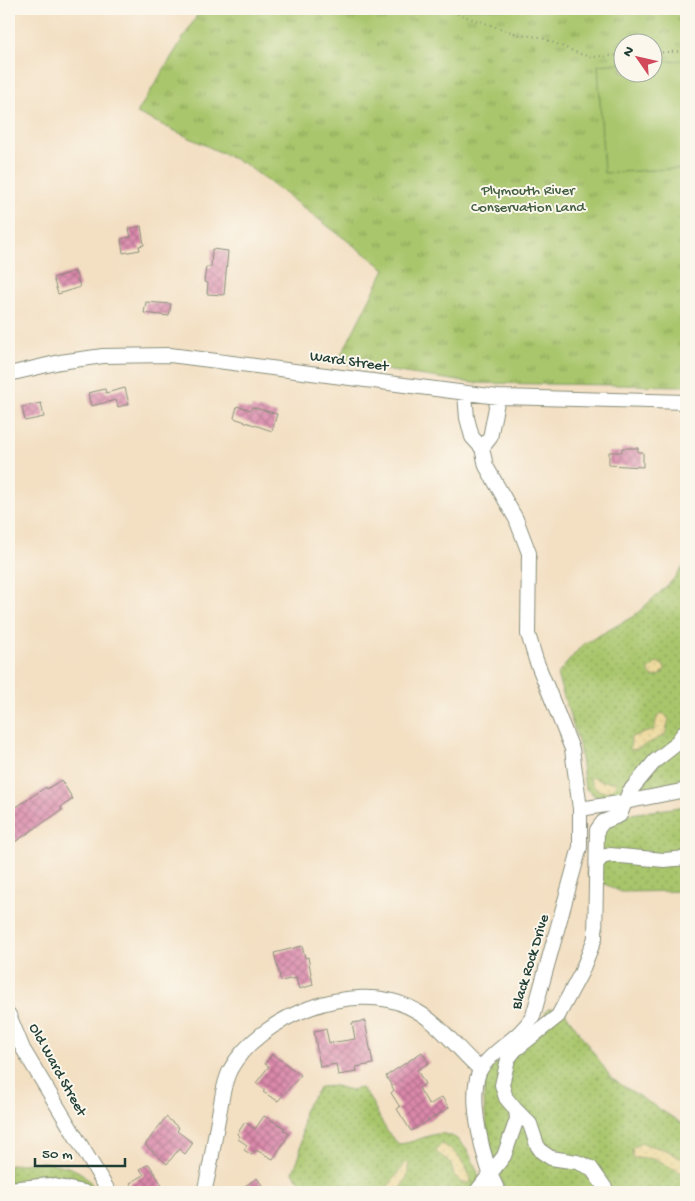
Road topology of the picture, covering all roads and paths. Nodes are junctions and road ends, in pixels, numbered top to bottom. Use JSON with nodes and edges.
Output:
{"nodes":[{"id":1,"x":443,"y":9,"type":"edge"},
{"id":2,"x":686,"y":51,"type":"edge"},
{"id":3,"x":662,"y":52,"type":"edge"},
{"id":4,"x":612,"y":56,"type":"edge"},
{"id":5,"x":9,"y":374,"type":"edge"},
{"id":6,"x":465,"y":394,"type":"junction"},
{"id":7,"x":498,"y":398,"type":"junction"},
{"id":8,"x":686,"y":402,"type":"edge"},
{"id":9,"x":482,"y":448,"type":"junction"},
{"id":10,"x":686,"y":730,"type":"edge"},
{"id":11,"x":686,"y":790,"type":"edge"},
{"id":12,"x":626,"y":802,"type":"junction"},
{"id":13,"x":580,"y":808,"type":"junction"},
{"id":14,"x":686,"y":858,"type":"edge"},
{"id":15,"x":598,"y":862,"type":"junction"},
{"id":16,"x":9,"y":1015,"type":"edge"},
{"id":17,"x":480,"y":1069,"type":"junction"},
{"id":18,"x":514,"y":1107,"type":"junction"},
{"id":19,"x":490,"y":1175,"type":"junction"},
{"id":20,"x":9,"y":1189,"type":"edge"},
{"id":21,"x":84,"y":1192,"type":"edge"},
{"id":22,"x":108,"y":1192,"type":"edge"},
{"id":23,"x":204,"y":1192,"type":"edge"},
{"id":24,"x":476,"y":1192,"type":"edge"},
{"id":25,"x":499,"y":1192,"type":"edge"},
{"id":26,"x":608,"y":1192,"type":"edge"}],
"edges":[{"from":1,"to":4,"type":"path"},
{"from":2,"to":3,"type":"path"},
{"from":5,"to":6,"type":"street","name":"Ward Street"},
{"from":6,"to":7,"type":"street","name":"Ward Street"},
{"from":6,"to":9,"type":"street","name":"Black Rock Drive"},
{"from":7,"to":8,"type":"street","name":"Ward Street"},
{"from":7,"to":9,"type":"street"},
{"from":9,"to":13,"type":"street","name":"Black Rock Drive"},
{"from":10,"to":12,"type":"street"},
{"from":11,"to":12,"type":"street"},
{"from":12,"to":13,"type":"street"},
{"from":12,"to":15,"type":"street"},
{"from":13,"to":17,"type":"street","name":"Black Rock Drive"},
{"from":14,"to":15,"type":"street"},
{"from":15,"to":18,"type":"street"},
{"from":16,"to":22,"type":"street","name":"Old Ward Street"},
{"from":17,"to":19,"type":"street"},
{"from":17,"to":23,"type":"street"},
{"from":18,"to":19,"type":"street"},
{"from":18,"to":26,"type":"street"},
{"from":19,"to":24,"type":"street"},
{"from":19,"to":25,"type":"street"},
{"from":20,"to":21,"type":"street"}]}
